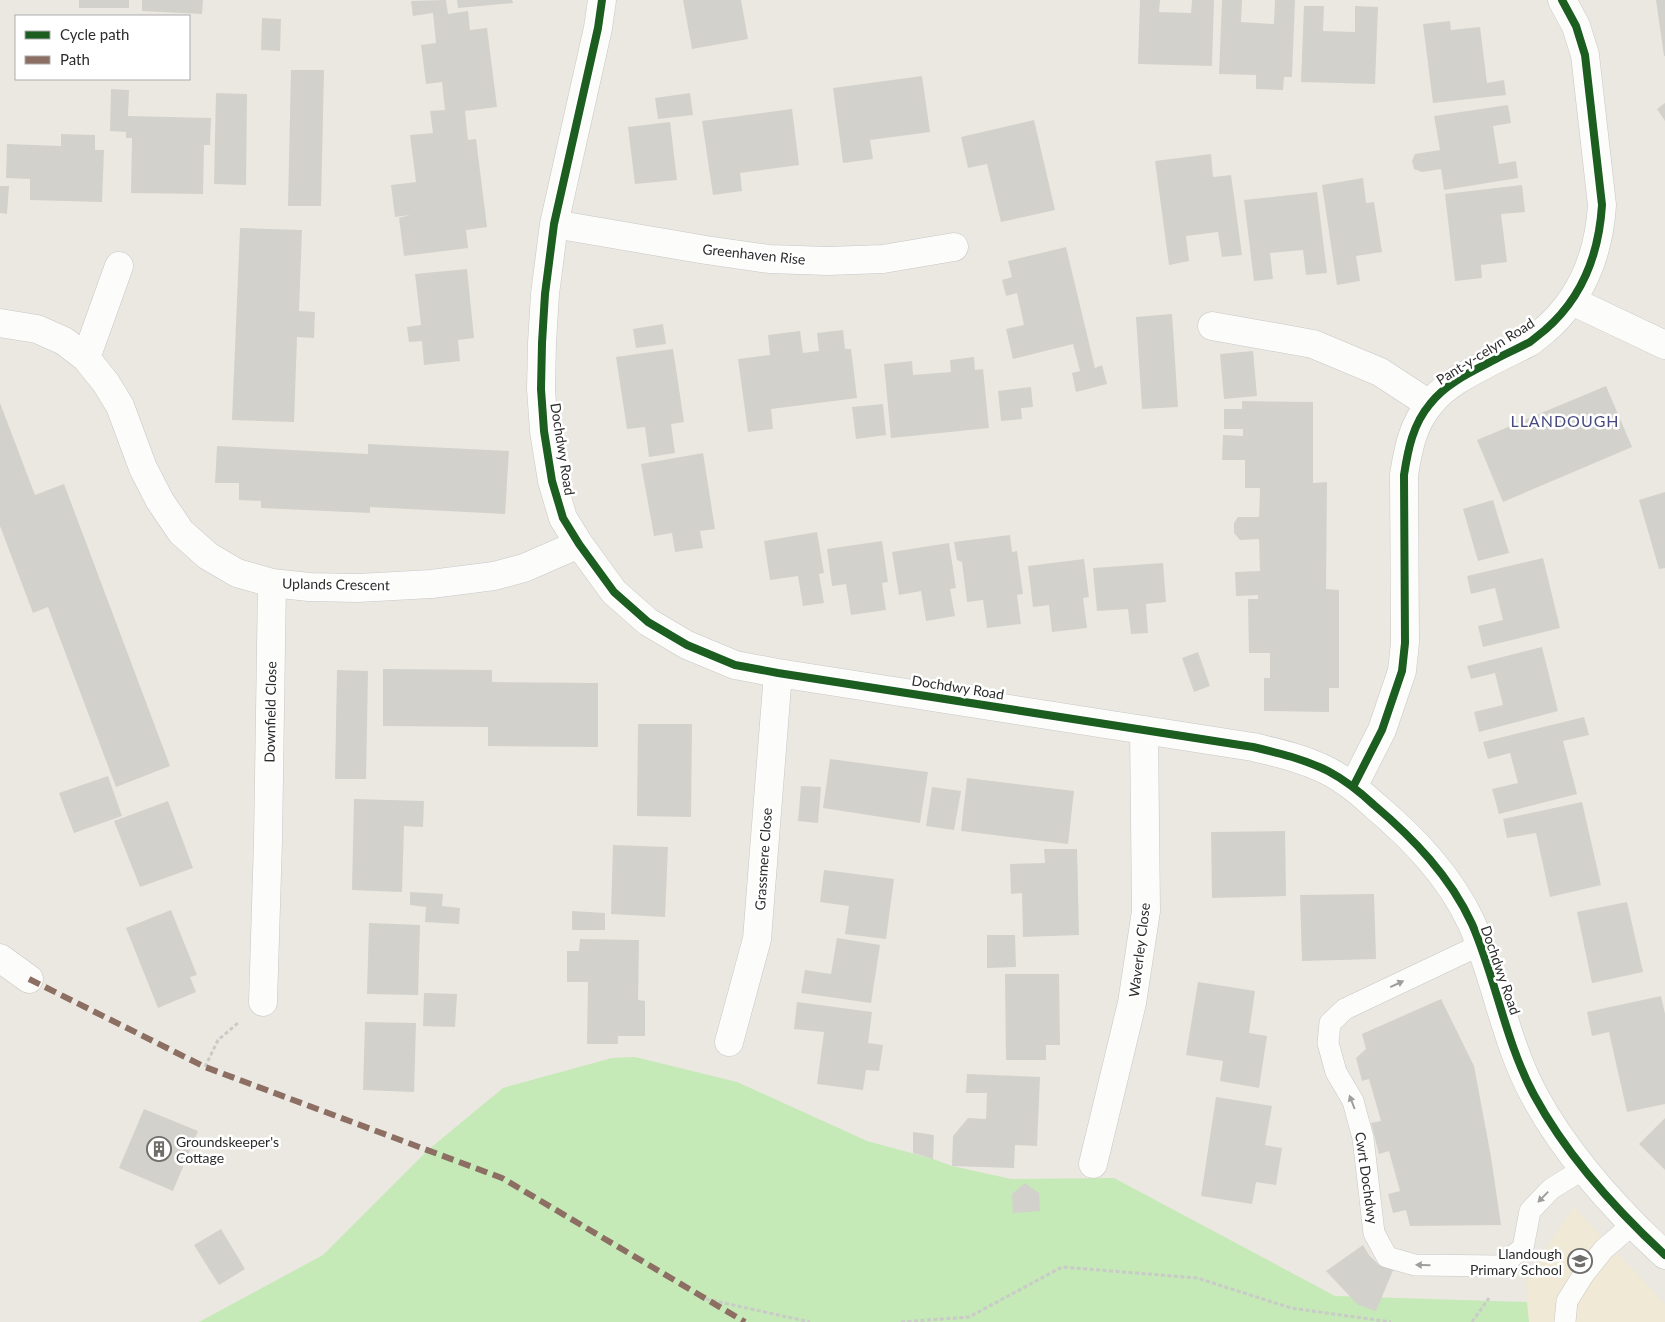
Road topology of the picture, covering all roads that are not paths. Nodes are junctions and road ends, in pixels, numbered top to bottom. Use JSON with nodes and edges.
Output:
{"nodes":[{"id":1,"x":602,"y":0,"type":"edge"},
{"id":2,"x":1562,"y":0,"type":"edge"},
{"id":3,"x":554,"y":224,"type":"junction"},
{"id":4,"x":954,"y":247,"type":"dead end"},
{"id":5,"x":119,"y":266,"type":"dead end"},
{"id":6,"x":1572,"y":301,"type":"junction"},
{"id":7,"x":0,"y":324,"type":"edge"},
{"id":8,"x":1212,"y":326,"type":"dead end"},
{"id":9,"x":1665,"y":345,"type":"edge"},
{"id":10,"x":86,"y":358,"type":"junction"},
{"id":11,"x":1429,"y":404,"type":"junction"},
{"id":12,"x":579,"y":544,"type":"junction"},
{"id":13,"x":272,"y":583,"type":"junction"},
{"id":14,"x":778,"y":673,"type":"junction"},
{"id":15,"x":1144,"y":730,"type":"junction"},
{"id":16,"x":1353,"y":787,"type":"junction"},
{"id":17,"x":1480,"y":945,"type":"junction"},
{"id":18,"x":0,"y":961,"type":"edge"},
{"id":19,"x":29,"y":979,"type":"dead end"},
{"id":20,"x":263,"y":1002,"type":"dead end"},
{"id":21,"x":729,"y":1042,"type":"dead end"},
{"id":22,"x":1093,"y":1164,"type":"dead end"},
{"id":23,"x":1583,"y":1169,"type":"junction"},
{"id":24,"x":1632,"y":1225,"type":"junction"},
{"id":25,"x":1665,"y":1255,"type":"edge"},
{"id":26,"x":1565,"y":1322,"type":"edge"}],
"edges":[{"from":1,"to":3,"type":"street","name":"Dochdwy Road"},
{"from":2,"to":6,"type":"street","name":"Pant-y-celyn Road"},
{"from":3,"to":4,"type":"street","name":"Greenhaven Rise"},
{"from":3,"to":12,"type":"street","name":"Dochdwy Road"},
{"from":5,"to":10,"type":"street"},
{"from":6,"to":9,"type":"street"},
{"from":6,"to":11,"type":"street","name":"Pant-y-celyn Road"},
{"from":7,"to":10,"type":"street","name":"Uplands Crescent"},
{"from":8,"to":11,"type":"street"},
{"from":10,"to":13,"type":"street","name":"Uplands Crescent"},
{"from":11,"to":16,"type":"street","name":"Pant-y-celyn Road"},
{"from":12,"to":13,"type":"street","name":"Uplands Crescent"},
{"from":12,"to":14,"type":"street","name":"Dochdwy Road"},
{"from":13,"to":20,"type":"street","name":"Downfield Close"},
{"from":14,"to":15,"type":"street","name":"Dochdwy Road"},
{"from":14,"to":21,"type":"street","name":"Grassmere Close"},
{"from":15,"to":16,"type":"street","name":"Dochdwy Road"},
{"from":15,"to":22,"type":"street","name":"Waverley Close"},
{"from":16,"to":17,"type":"street","name":"Dochdwy Road"},
{"from":17,"to":23,"type":"street","name":"Dochdwy Road"},
{"from":23,"to":17,"type":"lane","name":"Cwrt Dochdwy","one_way":true},
{"from":18,"to":19,"type":"street"},
{"from":23,"to":24,"type":"street","name":"Dochdwy Road"},
{"from":24,"to":25,"type":"street","name":"Dochdwy Road"},
{"from":24,"to":26,"type":"lane"}]}
